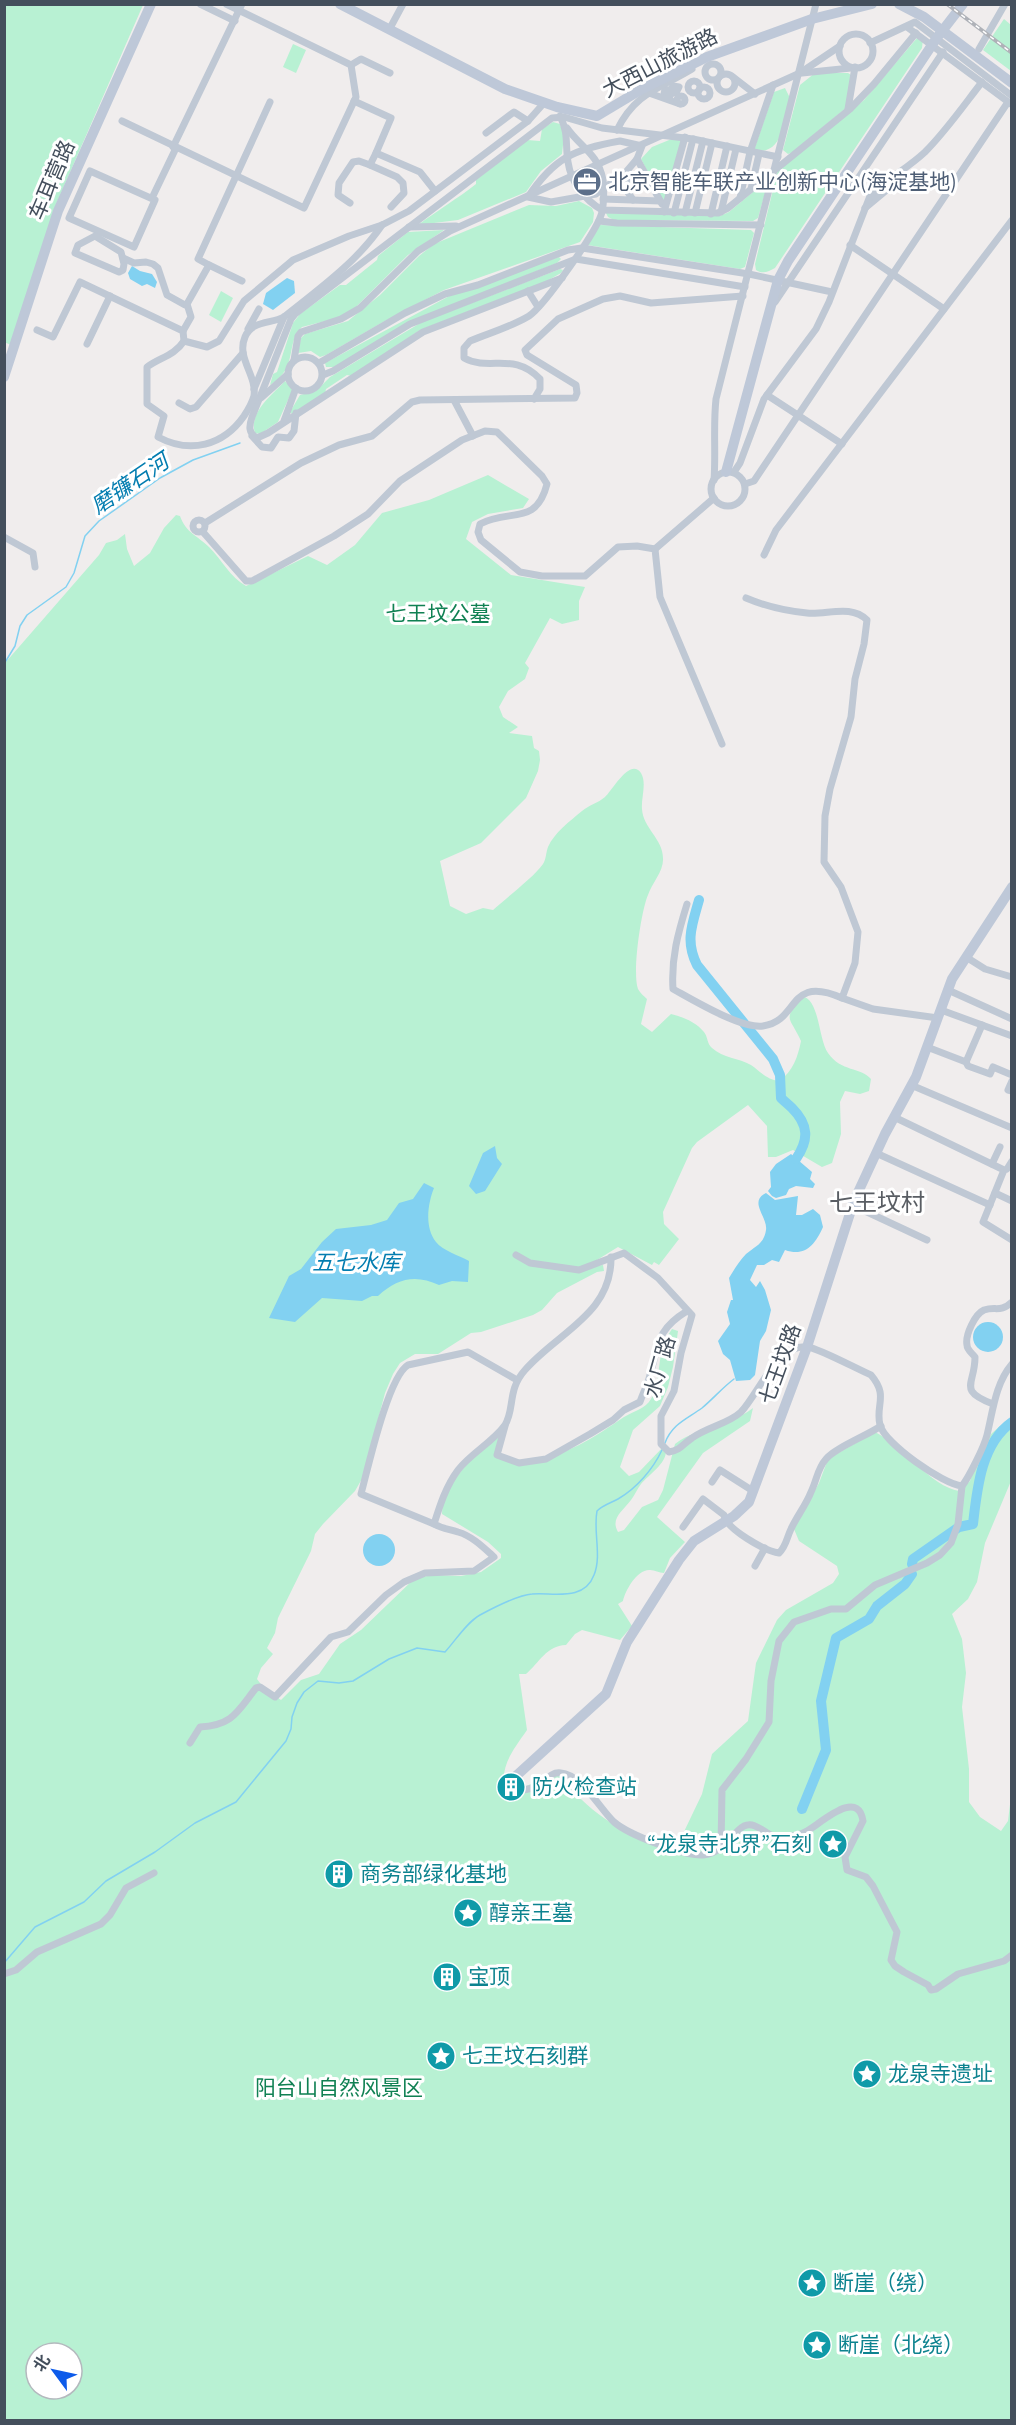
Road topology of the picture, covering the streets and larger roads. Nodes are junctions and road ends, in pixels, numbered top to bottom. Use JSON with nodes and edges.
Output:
{"nodes":[{"id":1,"x":151,"y":4,"type":"edge"},
{"id":2,"x":200,"y":4,"type":"edge"},
{"id":3,"x":226,"y":4,"type":"edge"},
{"id":4,"x":340,"y":4,"type":"edge"},
{"id":5,"x":403,"y":4,"type":"edge"},
{"id":6,"x":816,"y":4,"type":"edge"},
{"id":7,"x":872,"y":4,"type":"edge"},
{"id":8,"x":899,"y":4,"type":"edge"},
{"id":9,"x":963,"y":4,"type":"edge"},
{"id":10,"x":1005,"y":4,"type":"edge"},
{"id":11,"x":241,"y":8,"type":"edge"},
{"id":12,"x":812,"y":19,"type":"junction"},
{"id":13,"x":235,"y":21,"type":"junction"},
{"id":14,"x":907,"y":27,"type":"junction"},
{"id":15,"x":389,"y":30,"type":"junction"},
{"id":16,"x":916,"y":33,"type":"junction"},
{"id":17,"x":937,"y":38,"type":"junction"},
{"id":18,"x":870,"y":43,"type":"junction"},
{"id":19,"x":840,"y":46,"type":"junction"},
{"id":20,"x":979,"y":49,"type":"dead end"},
{"id":21,"x":943,"y":52,"type":"junction"},
{"id":22,"x":973,"y":57,"type":"dead end"},
{"id":23,"x":713,"y":63,"type":"junction"},
{"id":24,"x":351,"y":65,"type":"junction"},
{"id":25,"x":968,"y":65,"type":"junction"},
{"id":26,"x":854,"y":68,"type":"junction"},
{"id":27,"x":800,"y":73,"type":"junction"},
{"id":28,"x":390,"y":74,"type":"dead end"},
{"id":29,"x":681,"y":76,"type":"junction"},
{"id":30,"x":719,"y":77,"type":"junction"},
{"id":31,"x":732,"y":77,"type":"junction"},
{"id":32,"x":982,"y":82,"type":"junction"},
{"id":33,"x":1011,"y":83,"type":"edge"},
{"id":34,"x":773,"y":85,"type":"junction"},
{"id":35,"x":662,"y":90,"type":"junction"},
{"id":36,"x":699,"y":90,"type":"dead end"},
{"id":37,"x":672,"y":91,"type":"dead end"},
{"id":38,"x":649,"y":93,"type":"junction"},
{"id":39,"x":755,"y":94,"type":"junction"},
{"id":40,"x":354,"y":101,"type":"junction"},
{"id":41,"x":1010,"y":101,"type":"edge"},
{"id":42,"x":270,"y":102,"type":"dead end"},
{"id":43,"x":544,"y":103,"type":"junction"},
{"id":44,"x":680,"y":104,"type":"dead end"},
{"id":45,"x":848,"y":110,"type":"junction"},
{"id":46,"x":560,"y":116,"type":"junction"},
{"id":47,"x":528,"y":121,"type":"junction"},
{"id":48,"x":122,"y":122,"type":"dead end"},
{"id":49,"x":564,"y":125,"type":"junction"},
{"id":50,"x":617,"y":130,"type":"junction"},
{"id":51,"x":486,"y":133,"type":"dead end"},
{"id":52,"x":666,"y":134,"type":"junction"},
{"id":53,"x":684,"y":137,"type":"junction"},
{"id":54,"x":693,"y":139,"type":"junction"},
{"id":55,"x":703,"y":141,"type":"junction"},
{"id":56,"x":712,"y":143,"type":"junction"},
{"id":57,"x":642,"y":146,"type":"junction"},
{"id":58,"x":727,"y":146,"type":"junction"},
{"id":59,"x":175,"y":148,"type":"junction"},
{"id":60,"x":587,"y":148,"type":"junction"},
{"id":61,"x":736,"y":149,"type":"junction"},
{"id":62,"x":750,"y":152,"type":"junction"},
{"id":63,"x":376,"y":153,"type":"junction"},
{"id":64,"x":759,"y":154,"type":"junction"},
{"id":65,"x":567,"y":156,"type":"junction"},
{"id":66,"x":778,"y":157,"type":"junction"},
{"id":67,"x":637,"y":159,"type":"junction"},
{"id":68,"x":370,"y":165,"type":"junction"},
{"id":69,"x":598,"y":165,"type":"junction"},
{"id":70,"x":776,"y":169,"type":"junction"},
{"id":71,"x":236,"y":176,"type":"junction"},
{"id":72,"x":572,"y":177,"type":"junction"},
{"id":73,"x":620,"y":180,"type":"junction"},
{"id":74,"x":650,"y":181,"type":"junction"},
{"id":75,"x":603,"y":189,"type":"junction"},
{"id":76,"x":751,"y":189,"type":"junction"},
{"id":77,"x":435,"y":191,"type":"junction"},
{"id":78,"x":656,"y":192,"type":"junction"},
{"id":79,"x":583,"y":196,"type":"junction"},
{"id":80,"x":528,"y":197,"type":"junction"},
{"id":81,"x":152,"y":198,"type":"junction"},
{"id":82,"x":740,"y":198,"type":"junction"},
{"id":83,"x":603,"y":199,"type":"junction"},
{"id":84,"x":633,"y":200,"type":"junction"},
{"id":85,"x":648,"y":201,"type":"junction"},
{"id":86,"x":660,"y":201,"type":"junction"},
{"id":87,"x":350,"y":203,"type":"dead end"},
{"id":88,"x":391,"y":207,"type":"dead end"},
{"id":89,"x":602,"y":210,"type":"junction"},
{"id":90,"x":664,"y":211,"type":"junction"},
{"id":91,"x":721,"y":212,"type":"junction"},
{"id":92,"x":674,"y":213,"type":"junction"},
{"id":93,"x":685,"y":213,"type":"junction"},
{"id":94,"x":695,"y":213,"type":"junction"},
{"id":95,"x":711,"y":214,"type":"junction"},
{"id":96,"x":1011,"y":220,"type":"edge"},
{"id":97,"x":599,"y":221,"type":"junction"},
{"id":98,"x":382,"y":225,"type":"junction"},
{"id":99,"x":761,"y":225,"type":"junction"},
{"id":100,"x":461,"y":226,"type":"junction"},
{"id":101,"x":409,"y":227,"type":"junction"},
{"id":102,"x":850,"y":244,"type":"junction"},
{"id":103,"x":582,"y":248,"type":"junction"},
{"id":104,"x":560,"y":253,"type":"junction"},
{"id":105,"x":123,"y":258,"type":"junction"},
{"id":106,"x":576,"y":259,"type":"junction"},
{"id":107,"x":561,"y":264,"type":"junction"},
{"id":108,"x":209,"y":265,"type":"junction"},
{"id":109,"x":893,"y":273,"type":"junction"},
{"id":110,"x":749,"y":274,"type":"junction"},
{"id":111,"x":562,"y":278,"type":"junction"},
{"id":112,"x":242,"y":281,"type":"dead end"},
{"id":113,"x":783,"y":281,"type":"junction"},
{"id":114,"x":745,"y":287,"type":"junction"},
{"id":115,"x":528,"y":291,"type":"junction"},
{"id":116,"x":832,"y":292,"type":"junction"},
{"id":117,"x":110,"y":296,"type":"junction"},
{"id":118,"x":743,"y":296,"type":"junction"},
{"id":119,"x":187,"y":304,"type":"junction"},
{"id":120,"x":538,"y":307,"type":"junction"},
{"id":121,"x":259,"y":309,"type":"dead end"},
{"id":122,"x":944,"y":309,"type":"junction"},
{"id":123,"x":284,"y":317,"type":"junction"},
{"id":124,"x":37,"y":330,"type":"dead end"},
{"id":125,"x":183,"y":331,"type":"junction"},
{"id":126,"x":245,"y":335,"type":"junction"},
{"id":127,"x":184,"y":341,"type":"junction"},
{"id":128,"x":87,"y":344,"type":"dead end"},
{"id":129,"x":243,"y":353,"type":"junction"},
{"id":130,"x":294,"y":360,"type":"junction"},
{"id":131,"x":320,"y":363,"type":"junction"},
{"id":132,"x":288,"y":374,"type":"junction"},
{"id":133,"x":323,"y":375,"type":"junction"},
{"id":134,"x":4,"y":377,"type":"edge"},
{"id":135,"x":296,"y":388,"type":"junction"},
{"id":136,"x":254,"y":389,"type":"junction"},
{"id":137,"x":767,"y":395,"type":"junction"},
{"id":138,"x":534,"y":399,"type":"junction"},
{"id":139,"x":259,"y":400,"type":"junction"},
{"id":140,"x":454,"y":400,"type":"junction"},
{"id":141,"x":179,"y":403,"type":"dead end"},
{"id":142,"x":296,"y":413,"type":"junction"},
{"id":143,"x":799,"y":415,"type":"junction"},
{"id":144,"x":284,"y":421,"type":"junction"},
{"id":145,"x":251,"y":434,"type":"junction"},
{"id":146,"x":473,"y":436,"type":"junction"},
{"id":147,"x":843,"y":444,"type":"junction"},
{"id":148,"x":730,"y":472,"type":"junction"},
{"id":149,"x":714,"y":480,"type":"junction"},
{"id":150,"x":745,"y":484,"type":"junction"},
{"id":151,"x":714,"y":498,"type":"junction"},
{"id":152,"x":205,"y":523,"type":"junction"},
{"id":153,"x":202,"y":532,"type":"junction"},
{"id":154,"x":4,"y":537,"type":"edge"},
{"id":155,"x":655,"y":549,"type":"junction"},
{"id":156,"x":764,"y":555,"type":"dead end"},
{"id":157,"x":35,"y":567,"type":"dead end"},
{"id":158,"x":746,"y":598,"type":"dead end"},
{"id":159,"x":722,"y":744,"type":"dead end"},
{"id":160,"x":1011,"y":887,"type":"edge"},
{"id":161,"x":687,"y":904,"type":"dead end"},
{"id":162,"x":966,"y":957,"type":"junction"},
{"id":163,"x":1011,"y":977,"type":"edge"},
{"id":164,"x":948,"y":990,"type":"junction"},
{"id":165,"x":842,"y":998,"type":"junction"},
{"id":166,"x":939,"y":1014,"type":"junction"},
{"id":167,"x":1011,"y":1019,"type":"edge"},
{"id":168,"x":982,"y":1025,"type":"junction"},
{"id":169,"x":1011,"y":1036,"type":"edge"},
{"id":170,"x":927,"y":1047,"type":"junction"},
{"id":171,"x":966,"y":1062,"type":"junction"},
{"id":172,"x":1011,"y":1075,"type":"edge"},
{"id":173,"x":1011,"y":1081,"type":"edge"},
{"id":174,"x":911,"y":1085,"type":"junction"},
{"id":175,"x":1011,"y":1091,"type":"edge"},
{"id":176,"x":894,"y":1117,"type":"junction"},
{"id":177,"x":1011,"y":1128,"type":"edge"},
{"id":178,"x":1000,"y":1147,"type":"dead end"},
{"id":179,"x":876,"y":1153,"type":"junction"},
{"id":180,"x":1011,"y":1161,"type":"edge"},
{"id":181,"x":992,"y":1164,"type":"junction"},
{"id":182,"x":1008,"y":1170,"type":"edge"},
{"id":183,"x":995,"y":1192,"type":"junction"},
{"id":184,"x":1011,"y":1201,"type":"edge"},
{"id":185,"x":852,"y":1205,"type":"junction"},
{"id":186,"x":990,"y":1205,"type":"junction"},
{"id":187,"x":927,"y":1240,"type":"dead end"},
{"id":188,"x":1011,"y":1240,"type":"edge"},
{"id":189,"x":516,"y":1255,"type":"dead end"},
{"id":190,"x":611,"y":1257,"type":"junction"},
{"id":191,"x":1011,"y":1302,"type":"edge"},
{"id":192,"x":687,"y":1311,"type":"junction"},
{"id":193,"x":807,"y":1347,"type":"junction"},
{"id":194,"x":1011,"y":1364,"type":"edge"},
{"id":195,"x":517,"y":1380,"type":"junction"},
{"id":196,"x":993,"y":1404,"type":"junction"},
{"id":197,"x":506,"y":1424,"type":"junction"},
{"id":198,"x":881,"y":1426,"type":"junction"},
{"id":199,"x":712,"y":1482,"type":"dead end"},
{"id":200,"x":962,"y":1486,"type":"junction"},
{"id":201,"x":753,"y":1491,"type":"junction"},
{"id":202,"x":725,"y":1522,"type":"junction"},
{"id":203,"x":434,"y":1524,"type":"junction"},
{"id":204,"x":683,"y":1527,"type":"dead end"},
{"id":205,"x":765,"y":1548,"type":"junction"},
{"id":206,"x":755,"y":1566,"type":"dead end"},
{"id":207,"x":190,"y":1743,"type":"dead end"},
{"id":208,"x":507,"y":1795,"type":"joint"},
{"id":209,"x":721,"y":1848,"type":"junction"},
{"id":210,"x":154,"y":1873,"type":"dead end"},
{"id":211,"x":1011,"y":1955,"type":"edge"},
{"id":212,"x":4,"y":1974,"type":"edge"}],
"edges":[{"from":1,"to":134,"type":"street","name":"车耳营路"},
{"from":2,"to":13,"type":"street"},
{"from":3,"to":11,"type":"street"},
{"from":4,"to":15,"type":"street","name":"大西山旅游路"},
{"from":5,"to":15,"type":"street"},
{"from":6,"to":12,"type":"street"},
{"from":7,"to":12,"type":"street","name":"大西山旅游路"},
{"from":8,"to":17,"type":"street"},
{"from":9,"to":17,"type":"street"},
{"from":10,"to":20,"type":"street"},
{"from":11,"to":13,"type":"street"},
{"from":11,"to":24,"type":"street"},
{"from":12,"to":27,"type":"street"},
{"from":12,"to":43,"type":"street","name":"大西山旅游路"},
{"from":13,"to":59,"type":"street"},
{"from":14,"to":16,"type":"street"},
{"from":14,"to":17,"type":"street"},
{"from":14,"to":18,"type":"street"},
{"from":15,"to":43,"type":"street","name":"大西山旅游路"},
{"from":16,"to":17,"type":"street"},
{"from":16,"to":45,"type":"street"},
{"from":17,"to":21,"type":"street"},
{"from":17,"to":25,"type":"street"},
{"from":17,"to":33,"type":"street"},
{"from":17,"to":113,"type":"street"},
{"from":18,"to":19,"type":"street"},
{"from":18,"to":26,"type":"street"},
{"from":19,"to":26,"type":"street"},
{"from":19,"to":27,"type":"street"},
{"from":21,"to":32,"type":"street"},
{"from":21,"to":113,"type":"street"},
{"from":22,"to":25,"type":"street"},
{"from":23,"to":29,"type":"street"},
{"from":23,"to":30,"type":"street"},
{"from":23,"to":30,"type":"street"},
{"from":24,"to":28,"type":"street"},
{"from":24,"to":40,"type":"street"},
{"from":25,"to":41,"type":"street"},
{"from":26,"to":27,"type":"street"},
{"from":26,"to":45,"type":"street"},
{"from":27,"to":34,"type":"street"},
{"from":27,"to":66,"type":"street"},
{"from":29,"to":35,"type":"street"},
{"from":29,"to":36,"type":"street"},
{"from":30,"to":31,"type":"street"},
{"from":30,"to":31,"type":"street"},
{"from":31,"to":39,"type":"street"},
{"from":32,"to":41,"type":"street"},
{"from":32,"to":102,"type":"street"},
{"from":34,"to":39,"type":"street"},
{"from":34,"to":62,"type":"street"},
{"from":35,"to":37,"type":"street"},
{"from":35,"to":38,"type":"street"},
{"from":38,"to":44,"type":"street"},
{"from":38,"to":50,"type":"street"},
{"from":39,"to":52,"type":"street"},
{"from":40,"to":63,"type":"street"},
{"from":40,"to":71,"type":"street"},
{"from":41,"to":109,"type":"street"},
{"from":42,"to":71,"type":"street"},
{"from":43,"to":47,"type":"street"},
{"from":45,"to":70,"type":"street"},
{"from":46,"to":49,"type":"street"},
{"from":46,"to":50,"type":"street"},
{"from":46,"to":101,"type":"street"},
{"from":47,"to":51,"type":"street"},
{"from":47,"to":77,"type":"street"},
{"from":48,"to":59,"type":"street"},
{"from":49,"to":60,"type":"street"},
{"from":49,"to":65,"type":"street"},
{"from":50,"to":52,"type":"street"},
{"from":52,"to":53,"type":"street"},
{"from":52,"to":57,"type":"street"},
{"from":53,"to":54,"type":"street"},
{"from":53,"to":90,"type":"street"},
{"from":54,"to":55,"type":"street"},
{"from":54,"to":92,"type":"street"},
{"from":55,"to":56,"type":"street"},
{"from":55,"to":93,"type":"street"},
{"from":56,"to":58,"type":"street"},
{"from":56,"to":94,"type":"street"},
{"from":57,"to":60,"type":"street"},
{"from":57,"to":67,"type":"street"},
{"from":57,"to":69,"type":"street"},
{"from":58,"to":61,"type":"street"},
{"from":58,"to":95,"type":"street"},
{"from":59,"to":71,"type":"street"},
{"from":59,"to":81,"type":"street"},
{"from":60,"to":65,"type":"street"},
{"from":60,"to":69,"type":"street"},
{"from":61,"to":62,"type":"street"},
{"from":61,"to":91,"type":"street"},
{"from":62,"to":64,"type":"street"},
{"from":62,"to":82,"type":"street"},
{"from":63,"to":68,"type":"street"},
{"from":63,"to":77,"type":"street"},
{"from":64,"to":66,"type":"street"},
{"from":64,"to":76,"type":"street"},
{"from":65,"to":72,"type":"street"},
{"from":65,"to":80,"type":"street"},
{"from":66,"to":70,"type":"street"},
{"from":67,"to":73,"type":"street"},
{"from":67,"to":74,"type":"street"},
{"from":68,"to":87,"type":"street"},
{"from":68,"to":88,"type":"street"},
{"from":69,"to":72,"type":"street"},
{"from":69,"to":75,"type":"street"},
{"from":70,"to":76,"type":"street"},
{"from":70,"to":99,"type":"street"},
{"from":71,"to":108,"type":"street"},
{"from":72,"to":79,"type":"street"},
{"from":72,"to":80,"type":"street"},
{"from":73,"to":74,"type":"street"},
{"from":73,"to":75,"type":"street"},
{"from":73,"to":84,"type":"street"},
{"from":74,"to":78,"type":"street"},
{"from":75,"to":79,"type":"street"},
{"from":75,"to":83,"type":"street"},
{"from":76,"to":82,"type":"street"},
{"from":77,"to":98,"type":"street"},
{"from":78,"to":85,"type":"street"},
{"from":78,"to":86,"type":"street"},
{"from":79,"to":80,"type":"street"},
{"from":79,"to":89,"type":"street"},
{"from":80,"to":100,"type":"street"},
{"from":81,"to":81,"type":"street"},
{"from":82,"to":91,"type":"street"},
{"from":83,"to":84,"type":"street"},
{"from":83,"to":89,"type":"street"},
{"from":84,"to":85,"type":"street"},
{"from":85,"to":86,"type":"street"},
{"from":86,"to":90,"type":"street"},
{"from":89,"to":90,"type":"street"},
{"from":89,"to":97,"type":"street"},
{"from":90,"to":92,"type":"street"},
{"from":91,"to":95,"type":"street"},
{"from":92,"to":93,"type":"street"},
{"from":93,"to":94,"type":"street"},
{"from":94,"to":95,"type":"street"},
{"from":96,"to":122,"type":"street"},
{"from":97,"to":99,"type":"street"},
{"from":97,"to":103,"type":"street"},
{"from":98,"to":123,"type":"street"},
{"from":98,"to":127,"type":"street"},
{"from":99,"to":110,"type":"street"},
{"from":100,"to":101,"type":"street"},
{"from":100,"to":130,"type":"street"},
{"from":101,"to":139,"type":"street"},
{"from":102,"to":109,"type":"street"},
{"from":102,"to":116,"type":"street"},
{"from":103,"to":104,"type":"street"},
{"from":103,"to":106,"type":"street"},
{"from":103,"to":110,"type":"street"},
{"from":104,"to":107,"type":"street"},
{"from":104,"to":131,"type":"street"},
{"from":105,"to":105,"type":"street"},
{"from":105,"to":119,"type":"street"},
{"from":106,"to":107,"type":"street"},
{"from":106,"to":111,"type":"street"},
{"from":106,"to":114,"type":"street"},
{"from":107,"to":133,"type":"street"},
{"from":108,"to":112,"type":"street"},
{"from":108,"to":119,"type":"street"},
{"from":109,"to":122,"type":"street"},
{"from":109,"to":143,"type":"street"},
{"from":110,"to":113,"type":"street"},
{"from":110,"to":114,"type":"street"},
{"from":111,"to":115,"type":"street"},
{"from":111,"to":120,"type":"street"},
{"from":113,"to":116,"type":"street"},
{"from":113,"to":148,"type":"street"},
{"from":114,"to":118,"type":"street"},
{"from":115,"to":120,"type":"street"},
{"from":115,"to":142,"type":"street"},
{"from":116,"to":137,"type":"street"},
{"from":117,"to":124,"type":"street"},
{"from":117,"to":125,"type":"street"},
{"from":117,"to":128,"type":"street"},
{"from":118,"to":138,"type":"street"},
{"from":118,"to":149,"type":"street"},
{"from":119,"to":125,"type":"street"},
{"from":120,"to":138,"type":"street"},
{"from":121,"to":126,"type":"street"},
{"from":122,"to":147,"type":"street"},
{"from":123,"to":126,"type":"street"},
{"from":123,"to":136,"type":"street"},
{"from":125,"to":127,"type":"street"},
{"from":126,"to":129,"type":"street"},
{"from":127,"to":136,"type":"street"},
{"from":129,"to":136,"type":"street"},
{"from":129,"to":141,"type":"street"},
{"from":130,"to":131,"type":"street"},
{"from":130,"to":132,"type":"street"},
{"from":131,"to":133,"type":"street"},
{"from":132,"to":135,"type":"street"},
{"from":132,"to":139,"type":"street"},
{"from":133,"to":135,"type":"street"},
{"from":135,"to":144,"type":"street"},
{"from":137,"to":143,"type":"street"},
{"from":137,"to":148,"type":"street"},
{"from":138,"to":140,"type":"street"},
{"from":139,"to":145,"type":"street"},
{"from":140,"to":146,"type":"street"},
{"from":140,"to":152,"type":"street"},
{"from":142,"to":144,"type":"street"},
{"from":142,"to":145,"type":"street"},
{"from":143,"to":147,"type":"street"},
{"from":143,"to":150,"type":"street"},
{"from":144,"to":145,"type":"street"},
{"from":146,"to":153,"type":"street"},
{"from":146,"to":155,"type":"street"},
{"from":147,"to":156,"type":"street"},
{"from":148,"to":149,"type":"street"},
{"from":148,"to":150,"type":"street"},
{"from":149,"to":151,"type":"street"},
{"from":150,"to":151,"type":"street"},
{"from":151,"to":155,"type":"street"},
{"from":152,"to":153,"type":"street"},
{"from":152,"to":153,"type":"street"},
{"from":154,"to":157,"type":"street"},
{"from":155,"to":159,"type":"street"},
{"from":158,"to":165,"type":"street"},
{"from":160,"to":162,"type":"street","name":"七王坟路"},
{"from":161,"to":165,"type":"street"},
{"from":162,"to":163,"type":"street"},
{"from":162,"to":164,"type":"street","name":"七王坟路"},
{"from":164,"to":166,"type":"street","name":"七王坟路"},
{"from":164,"to":167,"type":"street"},
{"from":165,"to":166,"type":"street"},
{"from":166,"to":168,"type":"street"},
{"from":166,"to":170,"type":"street","name":"七王坟路"},
{"from":168,"to":169,"type":"street"},
{"from":168,"to":171,"type":"street"},
{"from":170,"to":171,"type":"street"},
{"from":170,"to":174,"type":"street","name":"七王坟路"},
{"from":171,"to":172,"type":"street"},
{"from":173,"to":175,"type":"street"},
{"from":174,"to":176,"type":"street","name":"七王坟路"},
{"from":174,"to":177,"type":"street"},
{"from":176,"to":179,"type":"street","name":"七王坟路"},
{"from":176,"to":181,"type":"street"},
{"from":178,"to":181,"type":"street"},
{"from":179,"to":185,"type":"street","name":"七王坟路"},
{"from":179,"to":186,"type":"street"},
{"from":180,"to":182,"type":"street"},
{"from":181,"to":182,"type":"street"},
{"from":182,"to":183,"type":"street"},
{"from":183,"to":184,"type":"street"},
{"from":183,"to":186,"type":"street"},
{"from":185,"to":187,"type":"street"},
{"from":185,"to":193,"type":"street","name":"七王坟路"},
{"from":186,"to":188,"type":"street"},
{"from":189,"to":190,"type":"street"},
{"from":190,"to":192,"type":"street","name":"水厂路"},
{"from":190,"to":195,"type":"street"},
{"from":191,"to":196,"type":"street"},
{"from":192,"to":193,"type":"street","name":"水厂路"},
{"from":192,"to":197,"type":"street"},
{"from":193,"to":198,"type":"street"},
{"from":193,"to":201,"type":"street","name":"七王坟路"},
{"from":194,"to":196,"type":"street"},
{"from":195,"to":197,"type":"street"},
{"from":195,"to":203,"type":"street"},
{"from":196,"to":200,"type":"street"},
{"from":197,"to":203,"type":"street"},
{"from":198,"to":200,"type":"street"},
{"from":198,"to":205,"type":"street"},
{"from":199,"to":201,"type":"street"},
{"from":200,"to":209,"type":"street"},
{"from":201,"to":202,"type":"street","name":"七王坟路"},
{"from":202,"to":204,"type":"street"},
{"from":202,"to":205,"type":"street"},
{"from":202,"to":208,"type":"street","name":"七王坟路"},
{"from":203,"to":207,"type":"street"},
{"from":205,"to":206,"type":"street"},
{"from":208,"to":209,"type":"street"},
{"from":209,"to":211,"type":"street"},
{"from":210,"to":212,"type":"street"}]}
